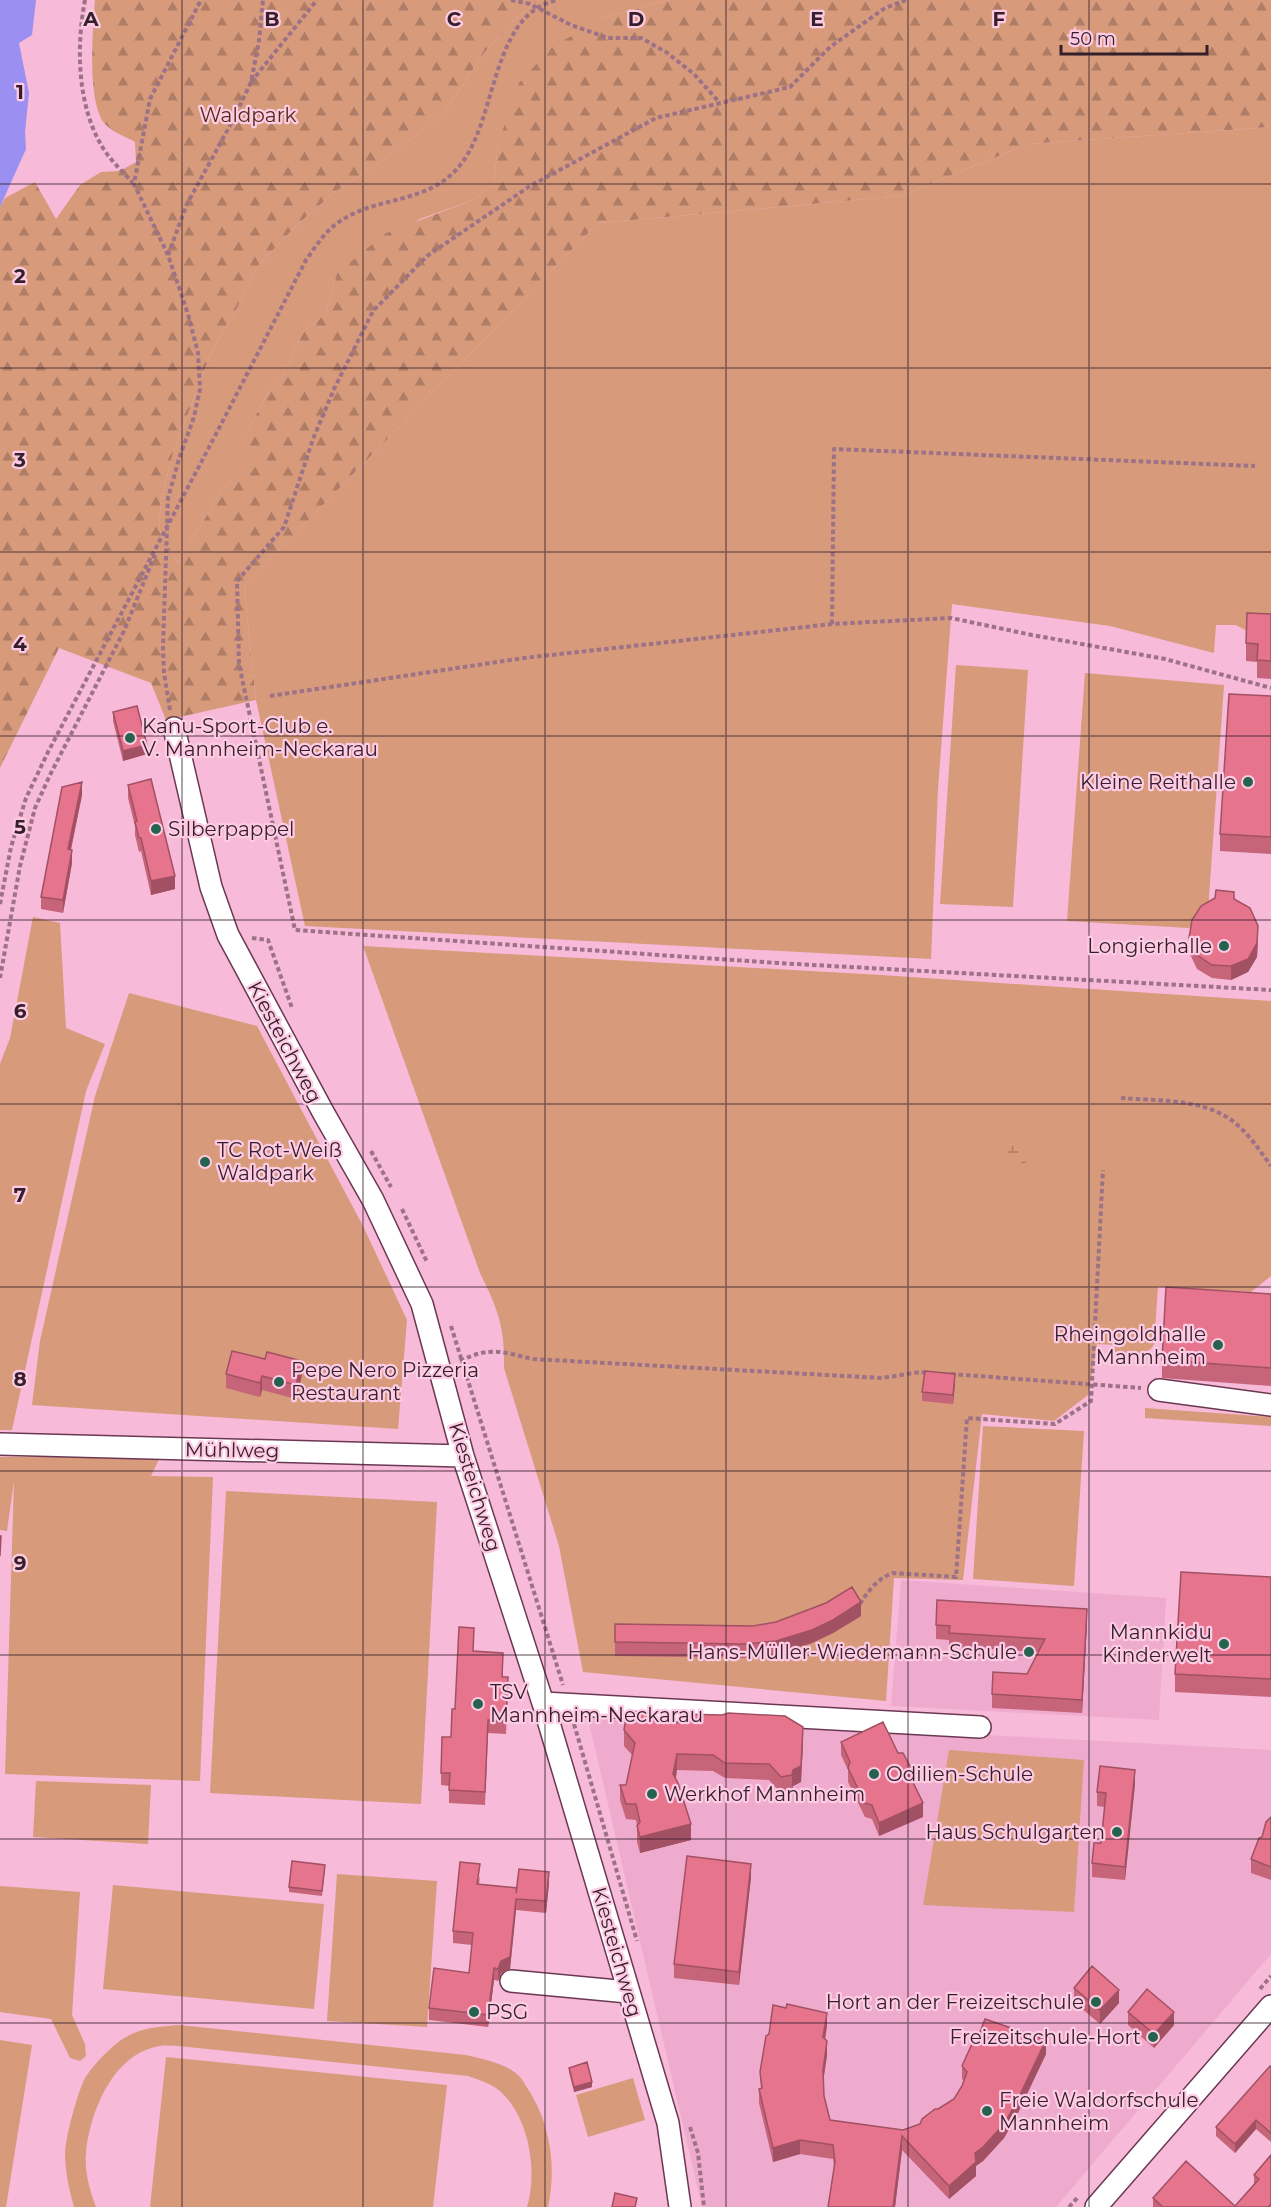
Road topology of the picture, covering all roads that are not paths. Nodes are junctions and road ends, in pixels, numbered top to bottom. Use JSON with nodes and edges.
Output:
{"nodes":[{"id":1,"x":174,"y":728,"type":"road end"},
{"id":2,"x":1159,"y":1390,"type":"road end"},
{"id":3,"x":1271,"y":1405,"type":"edge"},
{"id":4,"x":0,"y":1444,"type":"edge"},
{"id":5,"x":463,"y":1456,"type":"junction"},
{"id":6,"x":543,"y":1703,"type":"junction"},
{"id":7,"x":980,"y":1727,"type":"dead end"},
{"id":8,"x":511,"y":1981,"type":"dead end"},
{"id":9,"x":628,"y":1992,"type":"junction"},
{"id":10,"x":1271,"y":2006,"type":"edge"},
{"id":11,"x":680,"y":2207,"type":"edge"},
{"id":12,"x":1096,"y":2207,"type":"edge"}],
"edges":[{"from":1,"to":5,"type":"street","name":"Kiesteichweg"},
{"from":2,"to":3,"type":"street"},
{"from":4,"to":5,"type":"street","name":"Mühlweg"},
{"from":5,"to":6,"type":"street","name":"Kiesteichweg"},
{"from":6,"to":7,"type":"street"},
{"from":6,"to":9,"type":"street","name":"Kiesteichweg"},
{"from":8,"to":9,"type":"street"},
{"from":9,"to":11,"type":"street","name":"Kiesteichweg"},
{"from":10,"to":12,"type":"street"}]}
